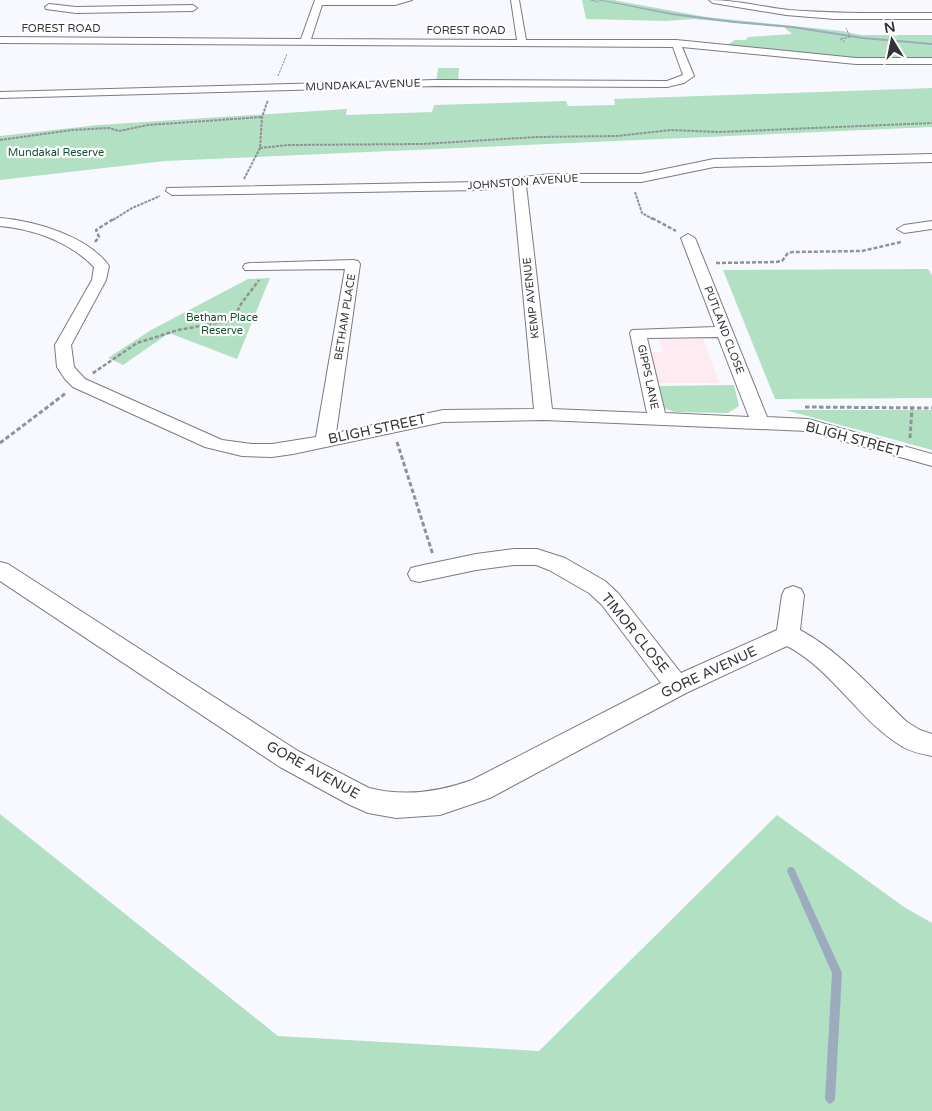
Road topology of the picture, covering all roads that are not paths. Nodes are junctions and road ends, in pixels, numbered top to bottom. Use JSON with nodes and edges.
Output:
{"nodes":[{"id":1,"x":408,"y":0,"type":"edge"},
{"id":2,"x":515,"y":0,"type":"edge"},
{"id":3,"x":713,"y":0,"type":"edge"},
{"id":4,"x":319,"y":1,"type":"edge"},
{"id":5,"x":840,"y":6,"type":"dead end"},
{"id":6,"x":48,"y":7,"type":"dead end"},
{"id":7,"x":193,"y":8,"type":"edge"},
{"id":8,"x":932,"y":16,"type":"edge"},
{"id":9,"x":851,"y":17,"type":"junction"},
{"id":10,"x":861,"y":26,"type":"road end"},
{"id":11,"x":177,"y":30,"type":"dead end"},
{"id":12,"x":0,"y":40,"type":"edge"},
{"id":13,"x":169,"y":41,"type":"junction"},
{"id":14,"x":305,"y":42,"type":"junction"},
{"id":15,"x":522,"y":43,"type":"junction"},
{"id":16,"x":676,"y":43,"type":"junction"},
{"id":17,"x":932,"y":61,"type":"edge"},
{"id":18,"x":0,"y":95,"type":"edge"},
{"id":19,"x":932,"y":158,"type":"edge"},
{"id":20,"x":519,"y":182,"type":"junction"},
{"id":21,"x":172,"y":191,"type":"road end"},
{"id":22,"x":0,"y":222,"type":"edge"},
{"id":23,"x":932,"y":226,"type":"edge"},
{"id":24,"x":904,"y":230,"type":"road end"},
{"id":25,"x":688,"y":238,"type":"road end"},
{"id":26,"x":250,"y":267,"type":"dead end"},
{"id":27,"x":726,"y":332,"type":"junction"},
{"id":28,"x":544,"y":414,"type":"junction"},
{"id":29,"x":657,"y":418,"type":"junction"},
{"id":30,"x":760,"y":422,"type":"junction"},
{"id":31,"x":325,"y":441,"type":"junction"},
{"id":32,"x":932,"y":460,"type":"edge"},
{"id":33,"x":0,"y":570,"type":"edge"},
{"id":34,"x":428,"y":572,"type":"road end"},
{"id":35,"x":793,"y":595,"type":"dead end"},
{"id":36,"x":788,"y":635,"type":"junction"},
{"id":37,"x":677,"y":686,"type":"junction"},
{"id":38,"x":932,"y":746,"type":"edge"}],
"edges":[{"from":1,"to":4,"type":"street"},
{"from":2,"to":15,"type":"street"},
{"from":3,"to":9,"type":"street"},
{"from":4,"to":14,"type":"street"},
{"from":5,"to":9,"type":"street"},
{"from":6,"to":7,"type":"street"},
{"from":8,"to":9,"type":"street"},
{"from":9,"to":10,"type":"street"},
{"from":11,"to":13,"type":"street"},
{"from":12,"to":13,"type":"street","name":"FOREST ROAD"},
{"from":13,"to":14,"type":"street","name":"FOREST ROAD"},
{"from":14,"to":15,"type":"street","name":"FOREST ROAD"},
{"from":15,"to":16,"type":"street","name":"FOREST ROAD"},
{"from":16,"to":17,"type":"street","name":"FOREST ROAD"},
{"from":16,"to":18,"type":"street","name":"MUNDAKAL AVENUE"},
{"from":19,"to":20,"type":"street","name":"JOHNSTON AVENUE"},
{"from":20,"to":21,"type":"street","name":"JOHNSTON AVENUE"},
{"from":20,"to":28,"type":"street","name":"KEMP AVENUE"},
{"from":22,"to":31,"type":"street","name":"BLIGH STREET"},
{"from":23,"to":24,"type":"street"},
{"from":25,"to":27,"type":"street","name":"PUTLAND CLOSE"},
{"from":26,"to":31,"type":"street","name":"BETHAM PLACE"},
{"from":27,"to":29,"type":"street","name":"GIPPS LANE"},
{"from":27,"to":30,"type":"street","name":"PUTLAND CLOSE"},
{"from":28,"to":29,"type":"street","name":"BLIGH STREET"},
{"from":28,"to":31,"type":"street","name":"BLIGH STREET"},
{"from":29,"to":30,"type":"street","name":"BLIGH STREET"},
{"from":30,"to":32,"type":"street","name":"BLIGH STREET"},
{"from":33,"to":37,"type":"street","name":"GORE AVENUE"},
{"from":34,"to":37,"type":"street","name":"TIMOR CLOSE"},
{"from":35,"to":36,"type":"street"},
{"from":36,"to":37,"type":"street","name":"GORE AVENUE"},
{"from":36,"to":38,"type":"street"}]}
